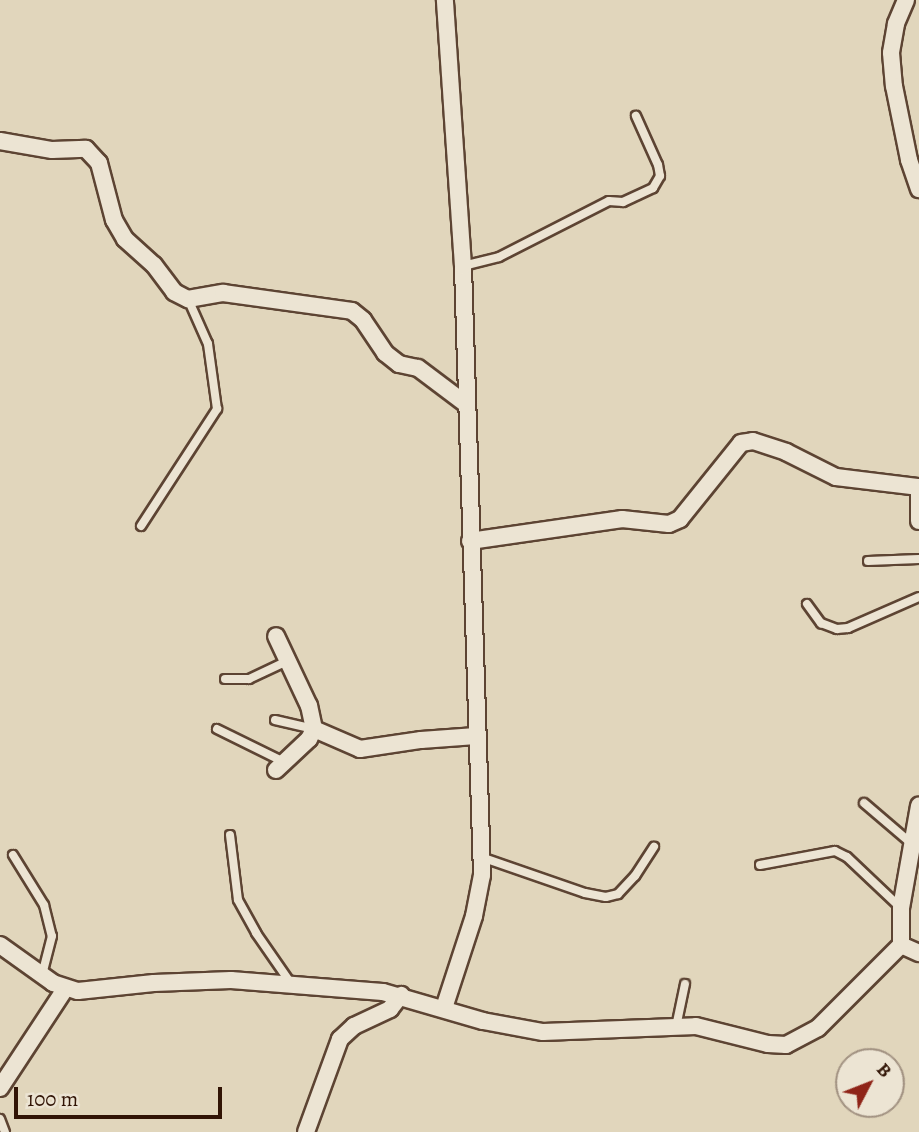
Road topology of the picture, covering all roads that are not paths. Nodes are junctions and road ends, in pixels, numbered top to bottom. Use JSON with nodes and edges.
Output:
{"nodes":[{"id":1,"x":445,"y":0,"type":"edge"},
{"id":2,"x":905,"y":0,"type":"edge"},
{"id":3,"x":636,"y":116,"type":"dead end"},
{"id":4,"x":0,"y":141,"type":"edge"},
{"id":5,"x":919,"y":189,"type":"edge"},
{"id":6,"x":463,"y":266,"type":"junction"},
{"id":7,"x":188,"y":299,"type":"junction"},
{"id":8,"x":467,"y":404,"type":"junction"},
{"id":9,"x":919,"y":489,"type":"edge"},
{"id":10,"x":919,"y":521,"type":"edge"},
{"id":11,"x":141,"y":526,"type":"dead end"},
{"id":12,"x":470,"y":541,"type":"junction"},
{"id":13,"x":919,"y":559,"type":"edge"},
{"id":14,"x":868,"y":561,"type":"dead end"},
{"id":15,"x":919,"y":597,"type":"edge"},
{"id":16,"x":807,"y":604,"type":"dead end"},
{"id":17,"x":276,"y":636,"type":"dead end"},
{"id":18,"x":287,"y":661,"type":"junction"},
{"id":19,"x":225,"y":679,"type":"dead end"},
{"id":20,"x":275,"y":720,"type":"dead end"},
{"id":21,"x":217,"y":729,"type":"dead end"},
{"id":22,"x":314,"y":729,"type":"junction"},
{"id":23,"x":476,"y":736,"type":"junction"},
{"id":24,"x":280,"y":766,"type":"joint"},
{"id":25,"x":864,"y":803,"type":"dead end"},
{"id":26,"x":919,"y":806,"type":"edge"},
{"id":27,"x":230,"y":835,"type":"dead end"},
{"id":28,"x":912,"y":844,"type":"junction"},
{"id":29,"x":654,"y":847,"type":"dead end"},
{"id":30,"x":13,"y":855,"type":"dead end"},
{"id":31,"x":481,"y":857,"type":"junction"},
{"id":32,"x":760,"y":865,"type":"dead end"},
{"id":33,"x":901,"y":908,"type":"junction"},
{"id":34,"x":0,"y":945,"type":"edge"},
{"id":35,"x":901,"y":945,"type":"junction"},
{"id":36,"x":919,"y":953,"type":"edge"},
{"id":37,"x":42,"y":975,"type":"junction"},
{"id":38,"x":685,"y":984,"type":"dead end"},
{"id":39,"x":292,"y":985,"type":"junction"},
{"id":40,"x":65,"y":989,"type":"junction"},
{"id":41,"x":401,"y":995,"type":"junction"},
{"id":42,"x":443,"y":1008,"type":"junction"},
{"id":43,"x":676,"y":1027,"type":"junction"},
{"id":44,"x":0,"y":1088,"type":"edge"},
{"id":45,"x":0,"y":1119,"type":"edge"},
{"id":46,"x":5,"y":1132,"type":"edge"},
{"id":47,"x":306,"y":1132,"type":"edge"}],
"edges":[{"from":1,"to":6,"type":"street"},
{"from":2,"to":5,"type":"street"},
{"from":3,"to":6,"type":"lane"},
{"from":4,"to":7,"type":"street"},
{"from":6,"to":8,"type":"street"},
{"from":7,"to":8,"type":"street"},
{"from":7,"to":11,"type":"lane"},
{"from":8,"to":12,"type":"street"},
{"from":9,"to":10,"type":"street"},
{"from":9,"to":12,"type":"street"},
{"from":12,"to":23,"type":"street"},
{"from":13,"to":14,"type":"lane"},
{"from":15,"to":16,"type":"lane"},
{"from":17,"to":18,"type":"street"},
{"from":18,"to":19,"type":"lane"},
{"from":18,"to":22,"type":"street"},
{"from":20,"to":22,"type":"lane"},
{"from":21,"to":24,"type":"lane"},
{"from":22,"to":23,"type":"street"},
{"from":22,"to":24,"type":"street"},
{"from":23,"to":31,"type":"street"},
{"from":25,"to":28,"type":"lane"},
{"from":26,"to":28,"type":"street"},
{"from":27,"to":39,"type":"lane"},
{"from":28,"to":33,"type":"street"},
{"from":29,"to":31,"type":"lane"},
{"from":30,"to":37,"type":"lane"},
{"from":31,"to":42,"type":"street"},
{"from":32,"to":33,"type":"lane"},
{"from":33,"to":35,"type":"street"},
{"from":34,"to":37,"type":"street"},
{"from":35,"to":36,"type":"street"},
{"from":35,"to":43,"type":"street"},
{"from":37,"to":40,"type":"street"},
{"from":38,"to":43,"type":"lane"},
{"from":39,"to":40,"type":"street"},
{"from":39,"to":41,"type":"street"},
{"from":40,"to":44,"type":"street"},
{"from":41,"to":42,"type":"street"},
{"from":41,"to":47,"type":"street"},
{"from":42,"to":43,"type":"street"},
{"from":45,"to":46,"type":"lane"}]}
